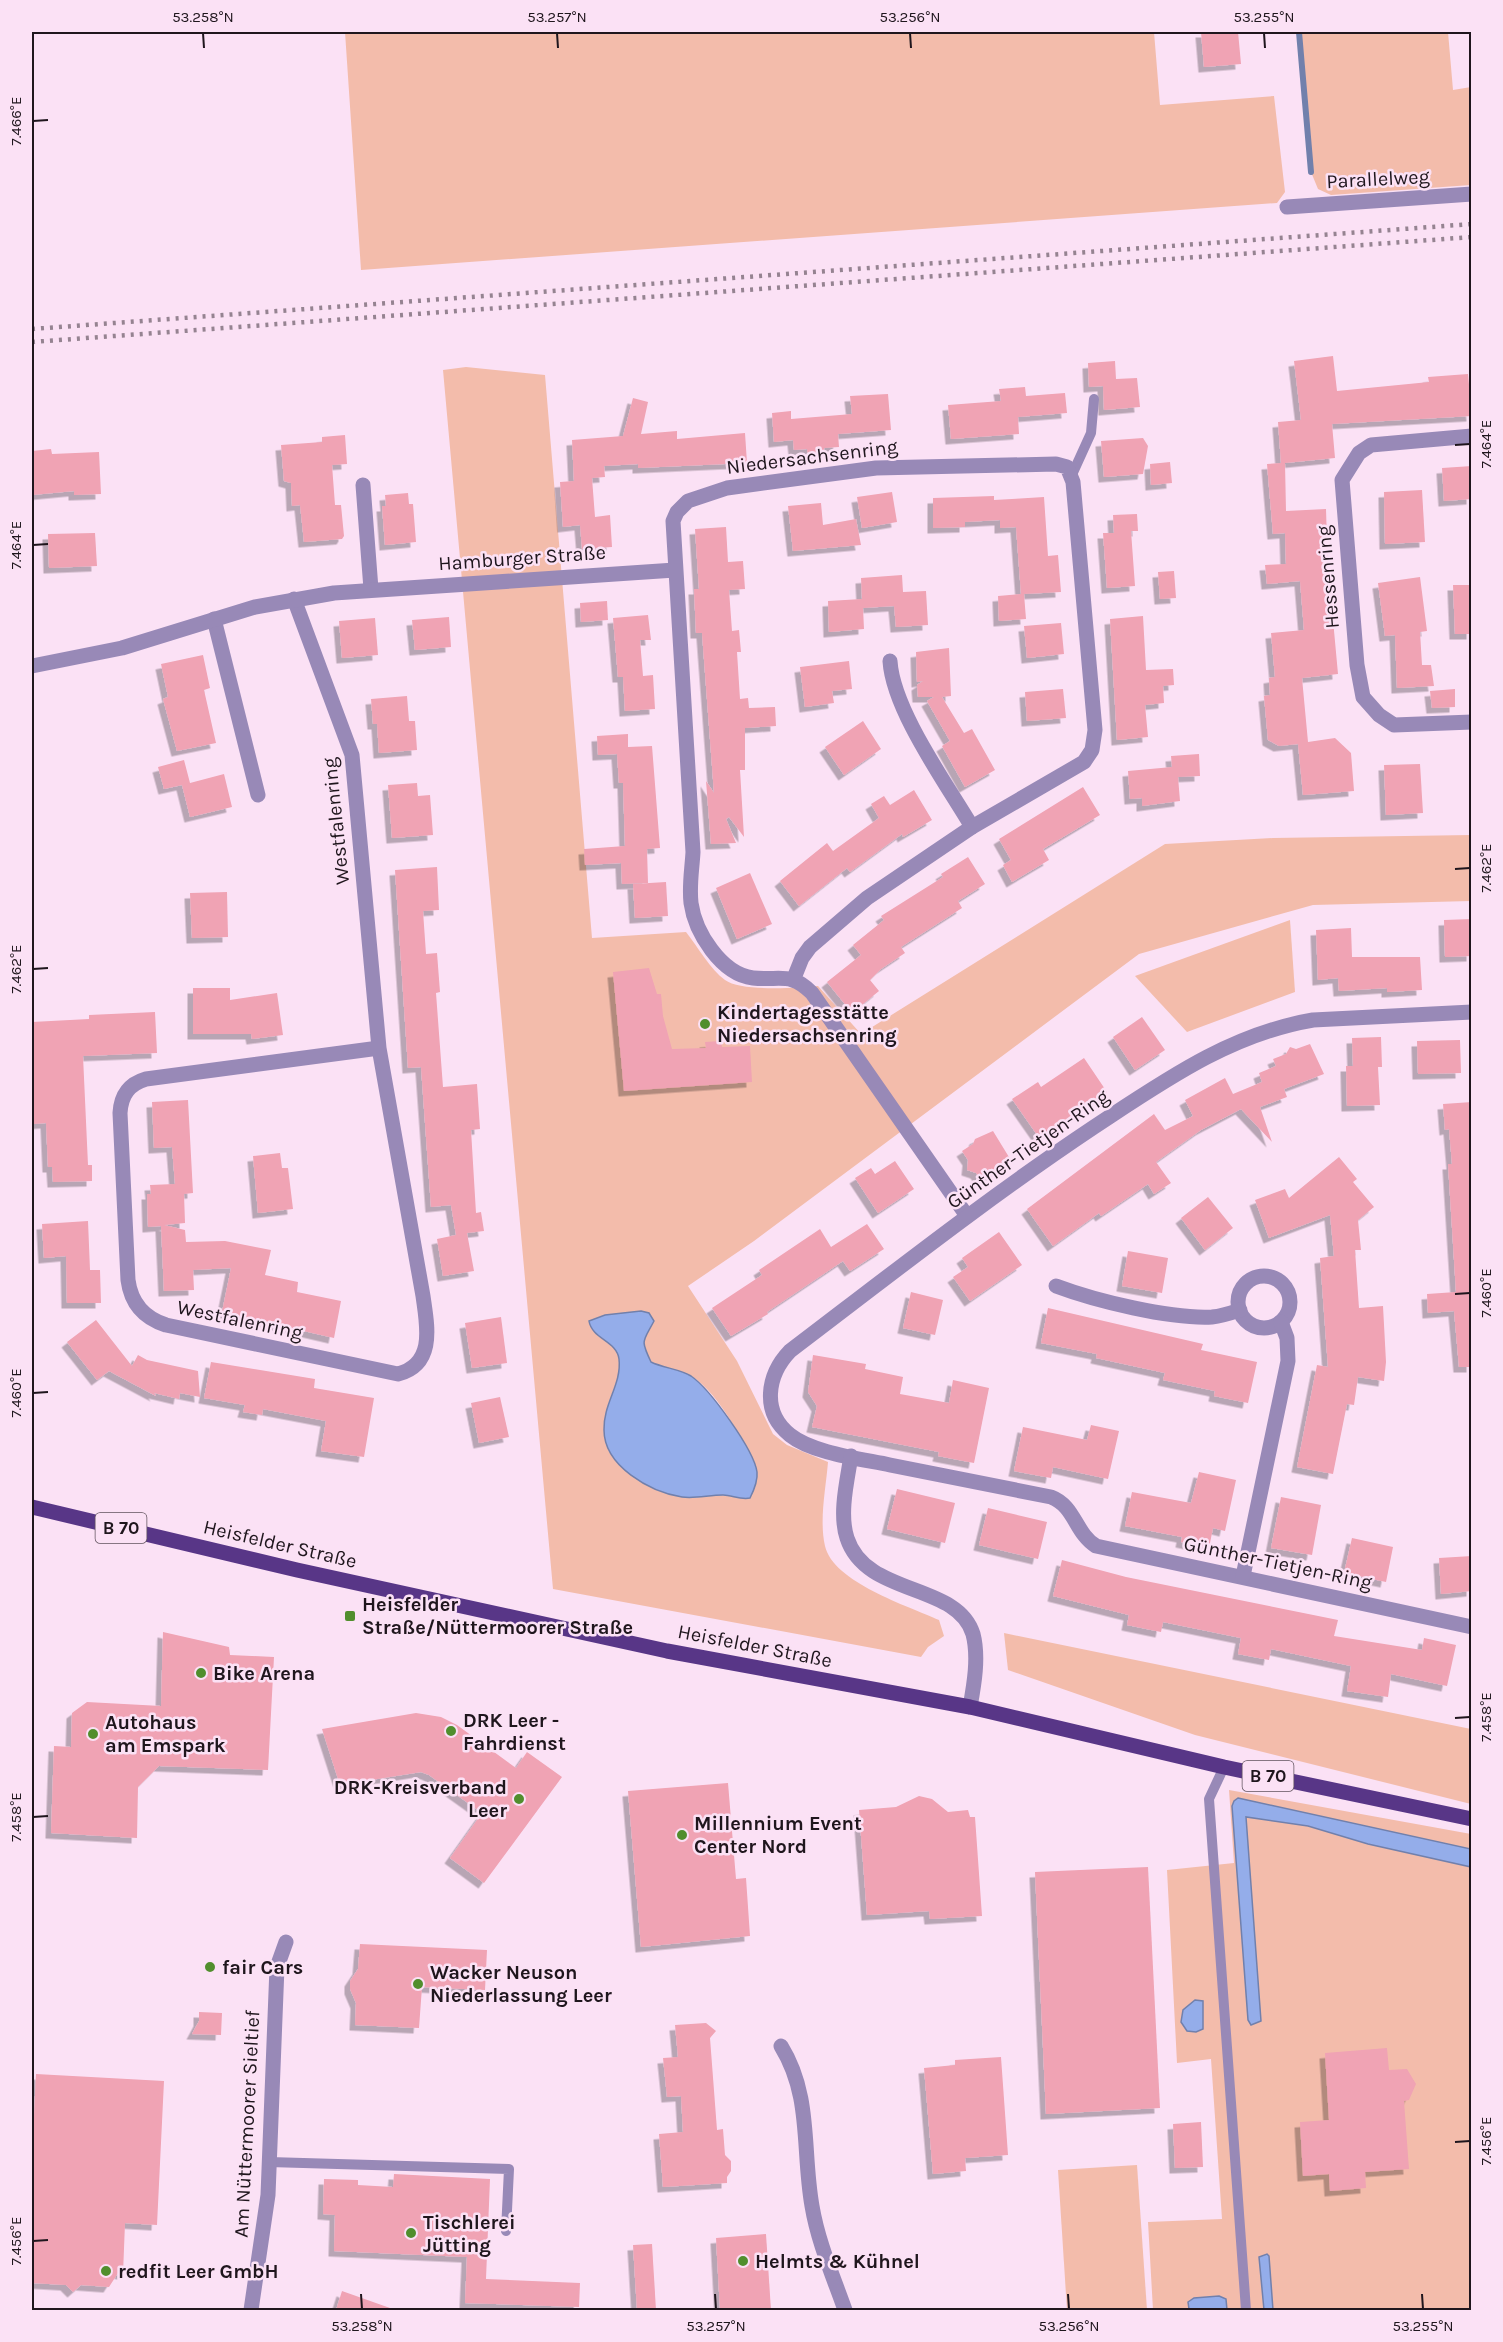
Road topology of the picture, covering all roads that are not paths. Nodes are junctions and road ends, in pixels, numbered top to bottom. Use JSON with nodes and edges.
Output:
{"nodes":[{"id":1,"x":1472,"y":194,"type":"edge"},
{"id":2,"x":1287,"y":207,"type":"dead end"},
{"id":3,"x":1094,"y":399,"type":"dead end"},
{"id":4,"x":1472,"y":436,"type":"edge"},
{"id":5,"x":1071,"y":477,"type":"junction"},
{"id":6,"x":363,"y":485,"type":"dead end"},
{"id":7,"x":675,"y":570,"type":"junction"},
{"id":8,"x":371,"y":589,"type":"junction"},
{"id":9,"x":294,"y":599,"type":"junction"},
{"id":10,"x":214,"y":620,"type":"junction"},
{"id":11,"x":890,"y":662,"type":"dead end"},
{"id":12,"x":32,"y":666,"type":"edge"},
{"id":13,"x":1472,"y":722,"type":"edge"},
{"id":14,"x":258,"y":795,"type":"dead end"},
{"id":15,"x":972,"y":827,"type":"junction"},
{"id":16,"x":794,"y":978,"type":"junction"},
{"id":17,"x":1472,"y":1012,"type":"edge"},
{"id":18,"x":379,"y":1048,"type":"junction"},
{"id":19,"x":967,"y":1216,"type":"junction"},
{"id":20,"x":1056,"y":1286,"type":"dead end"},
{"id":21,"x":1240,"y":1311,"type":"junction"},
{"id":22,"x":1281,"y":1322,"type":"junction"},
{"id":23,"x":851,"y":1456,"type":"junction"},
{"id":24,"x":32,"y":1497,"type":"edge"},
{"id":25,"x":32,"y":1507,"type":"edge"},
{"id":26,"x":50,"y":1512,"type":"junction"},
{"id":27,"x":1243,"y":1576,"type":"junction"},
{"id":28,"x":1472,"y":1627,"type":"edge"},
{"id":29,"x":970,"y":1707,"type":"junction"},
{"id":30,"x":1224,"y":1767,"type":"junction"},
{"id":31,"x":1472,"y":1819,"type":"edge"},
{"id":32,"x":286,"y":1942,"type":"dead end"},
{"id":33,"x":781,"y":2046,"type":"dead end"},
{"id":34,"x":269,"y":2162,"type":"junction"},
{"id":35,"x":506,"y":2231,"type":"dead end"},
{"id":36,"x":251,"y":2310,"type":"edge"},
{"id":37,"x":845,"y":2310,"type":"edge"},
{"id":38,"x":1246,"y":2310,"type":"edge"}],
"edges":[{"from":1,"to":2,"type":"street","name":"Parallelweg"},
{"from":3,"to":5,"type":"lane"},
{"from":4,"to":13,"type":"street","name":"Hessenring"},
{"from":5,"to":7,"type":"street","name":"Niedersachsenring"},
{"from":5,"to":15,"type":"street"},
{"from":6,"to":8,"type":"street"},
{"from":7,"to":8,"type":"street","name":"Hamburger Straße"},
{"from":7,"to":16,"type":"street","name":"Niedersachsenring"},
{"from":8,"to":9,"type":"street","name":"Hamburger Straße"},
{"from":9,"to":10,"type":"street","name":"Hamburger Straße"},
{"from":9,"to":18,"type":"street","name":"Westfalenring"},
{"from":10,"to":12,"type":"street","name":"Hamburger Straße"},
{"from":10,"to":14,"type":"street"},
{"from":11,"to":15,"type":"street"},
{"from":15,"to":16,"type":"street"},
{"from":16,"to":19,"type":"street"},
{"from":17,"to":19,"type":"street","name":"Günther-Tietjen-Ring"},
{"from":18,"to":18,"type":"street","name":"Westfalenring"},
{"from":19,"to":23,"type":"street","name":"Günther-Tietjen-Ring"},
{"from":20,"to":21,"type":"street"},
{"from":21,"to":22,"type":"street"},
{"from":21,"to":22,"type":"street"},
{"from":22,"to":27,"type":"street"},
{"from":23,"to":27,"type":"street","name":"Günther-Tietjen-Ring"},
{"from":23,"to":29,"type":"street"},
{"from":24,"to":26,"type":"main road","number":"B 70"},
{"from":25,"to":26,"type":"main road","name":"Heisfelder Straße","number":"B 70"},
{"from":26,"to":29,"type":"main road","name":"Heisfelder Straße","number":"B 70"},
{"from":27,"to":28,"type":"street","name":"Günther-Tietjen-Ring"},
{"from":29,"to":30,"type":"main road","name":"Heisfelder Straße","number":"B 70"},
{"from":30,"to":31,"type":"main road","name":"Heisfelder Straße","number":"B 70"},
{"from":30,"to":38,"type":"lane"},
{"from":32,"to":34,"type":"street","name":"Am Nüttermoorer Sieltief"},
{"from":33,"to":37,"type":"street"},
{"from":34,"to":35,"type":"lane"},
{"from":34,"to":36,"type":"street","name":"Am Nüttermoorer Sieltief"}]}
